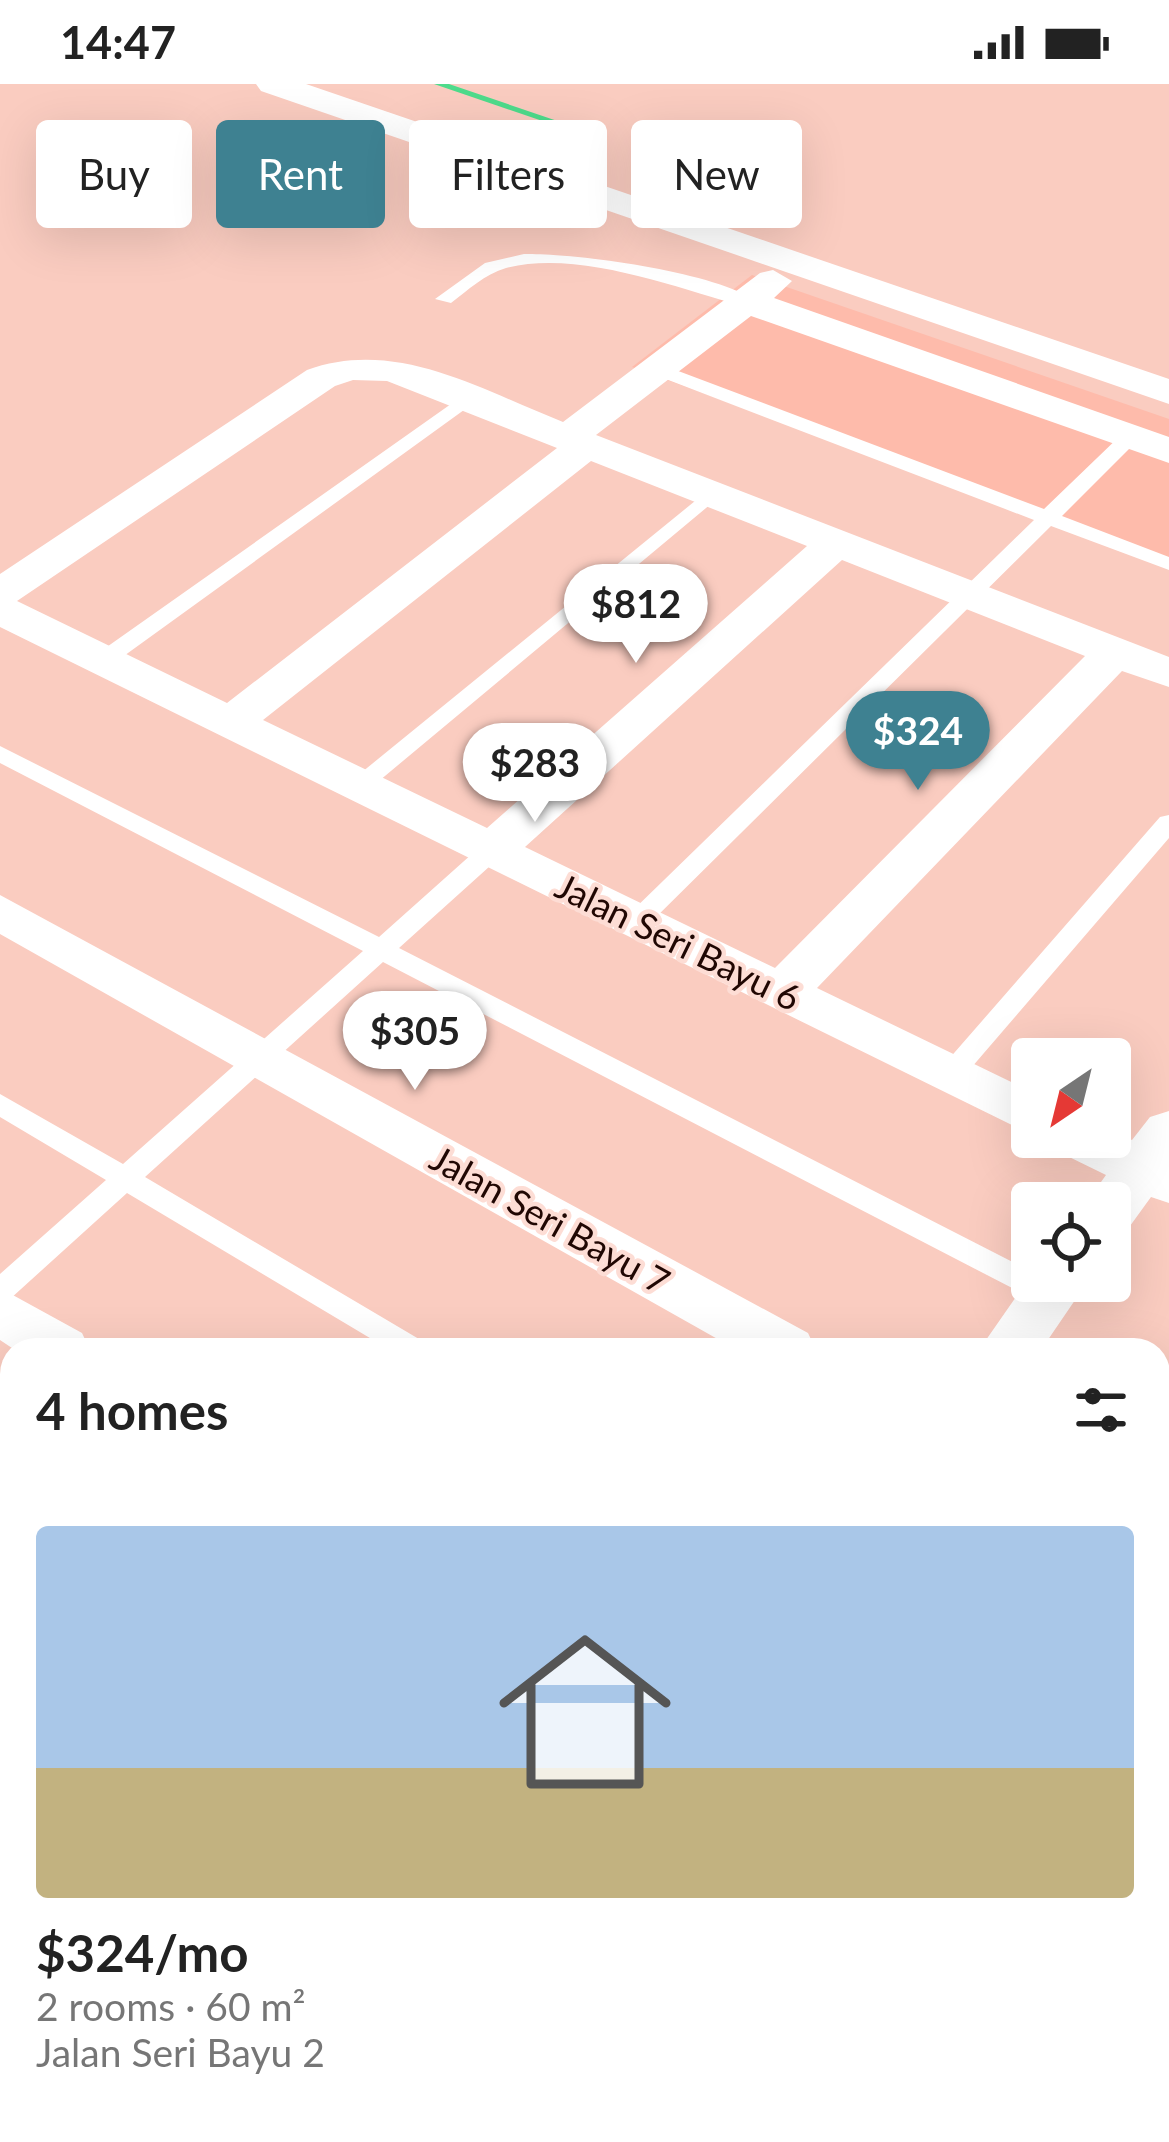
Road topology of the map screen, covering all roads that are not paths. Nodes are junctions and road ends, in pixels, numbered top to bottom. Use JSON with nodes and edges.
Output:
{"nodes":[{"id":1,"x":273,"y":84,"type":"edge"},
{"id":2,"x":798,"y":261,"type":"junction"},
{"id":3,"x":444,"y":299,"type":"dead end"},
{"id":4,"x":746,"y":301,"type":"junction"},
{"id":5,"x":657,"y":369,"type":"junction"},
{"id":6,"x":1169,"y":392,"type":"edge"},
{"id":7,"x":468,"y":398,"type":"junction"},
{"id":8,"x":1130,"y":437,"type":"junction"},
{"id":9,"x":577,"y":441,"type":"junction"},
{"id":10,"x":1169,"y":451,"type":"edge"},
{"id":11,"x":711,"y":494,"type":"junction"},
{"id":12,"x":1048,"y":518,"type":"junction"},
{"id":13,"x":836,"y":543,"type":"junction"},
{"id":14,"x":1169,"y":564,"type":"edge"},
{"id":15,"x":970,"y":595,"type":"junction"},
{"id":16,"x":4,"y":613,"type":"edge"},
{"id":17,"x":1115,"y":652,"type":"junction"},
{"id":18,"x":102,"y":661,"type":"junction"},
{"id":19,"x":1169,"y":673,"type":"edge"},
{"id":20,"x":231,"y":723,"type":"junction"},
{"id":21,"x":0,"y":753,"type":"edge"},
{"id":22,"x":359,"y":786,"type":"junction"},
{"id":23,"x":1169,"y":823,"type":"edge"},
{"id":24,"x":491,"y":850,"type":"junction"},
{"id":25,"x":0,"y":912,"type":"edge"},
{"id":26,"x":636,"y":922,"type":"junction"},
{"id":27,"x":381,"y":949,"type":"junction"},
{"id":28,"x":781,"y":993,"type":"junction"},
{"id":29,"x":259,"y":1059,"type":"junction"},
{"id":30,"x":950,"y":1076,"type":"junction"},
{"id":31,"x":0,"y":1105,"type":"edge"},
{"id":32,"x":1011,"y":1105,"type":"edge"},
{"id":33,"x":1117,"y":1158,"type":"edge"},
{"id":34,"x":1147,"y":1173,"type":"edge"},
{"id":35,"x":125,"y":1179,"type":"junction"},
{"id":36,"x":1011,"y":1265,"type":"edge"},
{"id":37,"x":0,"y":1291,"type":"edge"},
{"id":38,"x":1043,"y":1302,"type":"edge"},
{"id":39,"x":0,"y":1311,"type":"edge"},
{"id":40,"x":42,"y":1338,"type":"edge"},
{"id":41,"x":394,"y":1338,"type":"edge"},
{"id":42,"x":766,"y":1338,"type":"edge"},
{"id":43,"x":1017,"y":1338,"type":"edge"}],
"edges":[{"from":1,"to":2,"type":"street"},
{"from":2,"to":4,"type":"street"},
{"from":2,"to":6,"type":"street"},
{"from":3,"to":4,"type":"lane"},
{"from":4,"to":5,"type":"street"},
{"from":4,"to":8,"type":"street"},
{"from":5,"to":9,"type":"street"},
{"from":5,"to":12,"type":"lane"},
{"from":7,"to":9,"type":"street"},
{"from":7,"to":16,"type":"street"},
{"from":7,"to":18,"type":"lane"},
{"from":8,"to":10,"type":"street"},
{"from":8,"to":12,"type":"lane"},
{"from":9,"to":11,"type":"street"},
{"from":9,"to":20,"type":"street"},
{"from":11,"to":13,"type":"street"},
{"from":11,"to":22,"type":"lane"},
{"from":12,"to":14,"type":"lane"},
{"from":12,"to":15,"type":"lane"},
{"from":13,"to":15,"type":"street"},
{"from":13,"to":24,"type":"street"},
{"from":15,"to":17,"type":"street"},
{"from":15,"to":26,"type":"lane"},
{"from":16,"to":18,"type":"street","name":"Jalan Seri Bayu 6"},
{"from":17,"to":19,"type":"street"},
{"from":17,"to":28,"type":"street"},
{"from":18,"to":20,"type":"street","name":"Jalan Seri Bayu 6"},
{"from":20,"to":22,"type":"street","name":"Jalan Seri Bayu 6"},
{"from":21,"to":27,"type":"lane"},
{"from":22,"to":24,"type":"street","name":"Jalan Seri Bayu 6"},
{"from":23,"to":30,"type":"lane"},
{"from":24,"to":26,"type":"street","name":"Jalan Seri Bayu 6"},
{"from":24,"to":27,"type":"lane"},
{"from":25,"to":29,"type":"street","name":"Jalan Seri Bayu 7"},
{"from":26,"to":28,"type":"street","name":"Jalan Seri Bayu 6"},
{"from":27,"to":29,"type":"lane"},
{"from":27,"to":36,"type":"lane"},
{"from":28,"to":30,"type":"street","name":"Jalan Seri Bayu 6"},
{"from":29,"to":35,"type":"lane"},
{"from":29,"to":42,"type":"street","name":"Jalan Seri Bayu 7"},
{"from":30,"to":32,"type":"street","name":"Jalan Seri Bayu 6"},
{"from":31,"to":35,"type":"lane"},
{"from":33,"to":34,"type":"street"},
{"from":35,"to":37,"type":"lane"},
{"from":35,"to":41,"type":"lane"},
{"from":38,"to":43,"type":"street"},
{"from":39,"to":40,"type":"street"}]}
